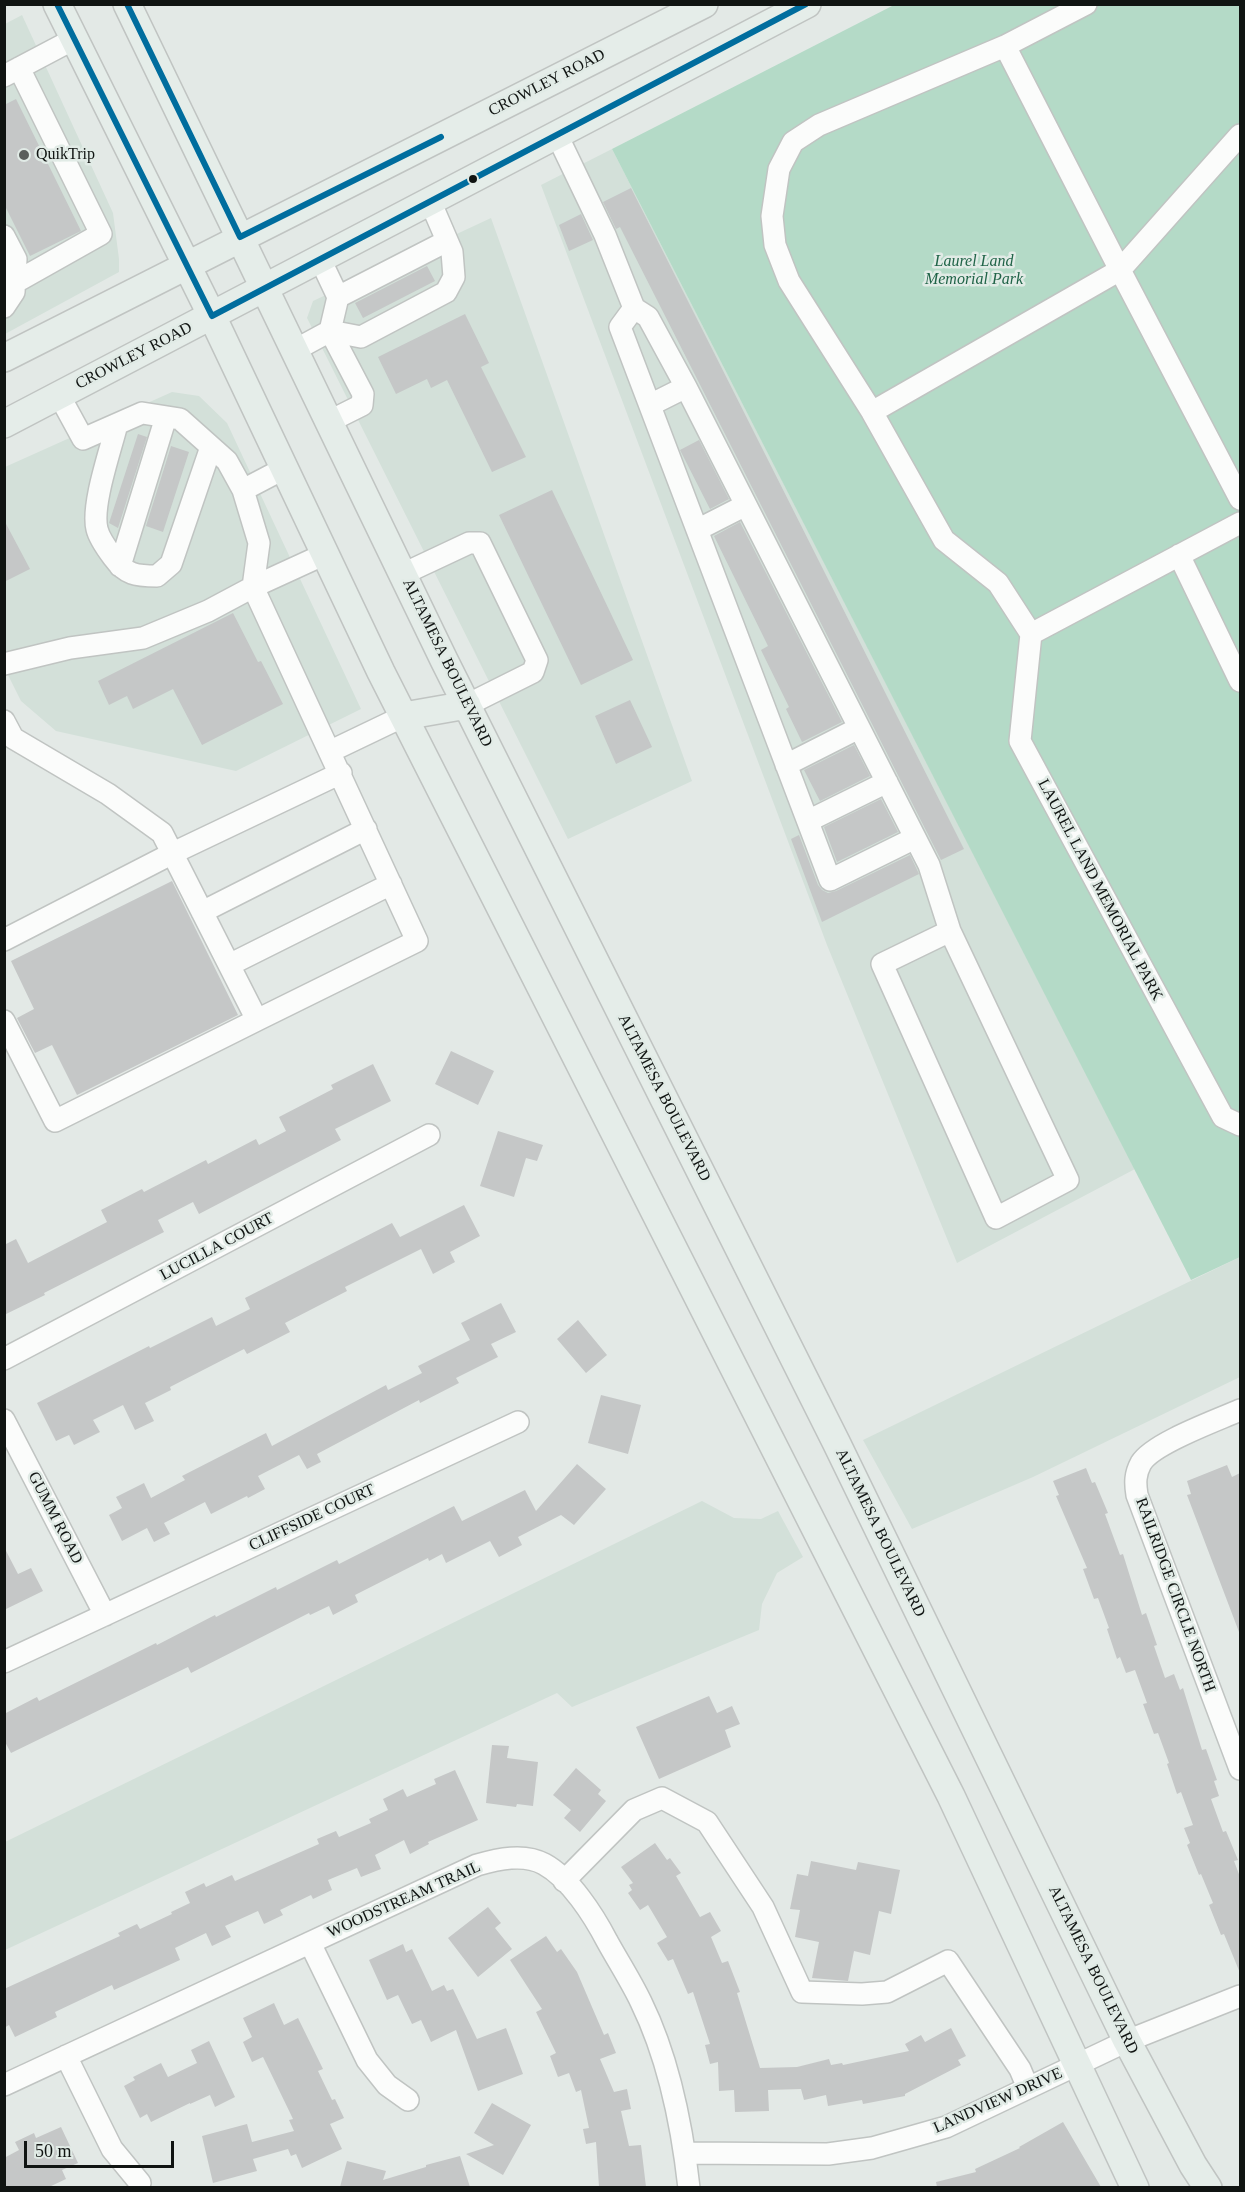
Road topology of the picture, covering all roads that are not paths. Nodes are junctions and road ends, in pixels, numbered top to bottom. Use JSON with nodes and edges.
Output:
{"nodes":[{"id":1,"x":57,"y":4,"type":"edge"},
{"id":2,"x":127,"y":4,"type":"edge"},
{"id":3,"x":704,"y":4,"type":"edge"},
{"id":4,"x":807,"y":4,"type":"edge"},
{"id":5,"x":1086,"y":4,"type":"edge"},
{"id":6,"x":74,"y":39,"type":"junction"},
{"id":7,"x":1005,"y":46,"type":"junction"},
{"id":8,"x":10,"y":69,"type":"edge"},
{"id":9,"x":557,"y":135,"type":"junction"},
{"id":10,"x":1240,"y":135,"type":"edge"},
{"id":11,"x":430,"y":201,"type":"junction"},
{"id":12,"x":4,"y":236,"type":"edge"},
{"id":13,"x":240,"y":237,"type":"junction"},
{"id":14,"x":447,"y":241,"type":"junction"},
{"id":15,"x":320,"y":259,"type":"junction"},
{"id":16,"x":186,"y":265,"type":"junction"},
{"id":17,"x":1120,"y":270,"type":"junction"},
{"id":18,"x":14,"y":283,"type":"junction"},
{"id":19,"x":264,"y":288,"type":"junction"},
{"id":20,"x":339,"y":297,"type":"junction"},
{"id":21,"x":4,"y":307,"type":"edge"},
{"id":22,"x":634,"y":308,"type":"junction"},
{"id":23,"x":212,"y":316,"type":"junction"},
{"id":24,"x":330,"y":332,"type":"junction"},
{"id":25,"x":295,"y":350,"type":"junction"},
{"id":26,"x":4,"y":358,"type":"edge"},
{"id":27,"x":686,"y":387,"type":"junction"},
{"id":28,"x":59,"y":395,"type":"junction"},
{"id":29,"x":650,"y":405,"type":"junction"},
{"id":30,"x":872,"y":412,"type":"junction"},
{"id":31,"x":166,"y":417,"type":"junction"},
{"id":32,"x":330,"y":421,"type":"junction"},
{"id":33,"x":4,"y":424,"type":"edge"},
{"id":34,"x":117,"y":424,"type":"junction"},
{"id":35,"x":211,"y":447,"type":"junction"},
{"id":36,"x":285,"y":468,"type":"junction"},
{"id":37,"x":243,"y":490,"type":"junction"},
{"id":38,"x":1240,"y":499,"type":"edge"},
{"id":39,"x":746,"y":505,"type":"junction"},
{"id":40,"x":1240,"y":523,"type":"edge"},
{"id":41,"x":697,"y":530,"type":"junction"},
{"id":42,"x":325,"y":554,"type":"junction"},
{"id":43,"x":1179,"y":555,"type":"junction"},
{"id":44,"x":120,"y":566,"type":"junction"},
{"id":45,"x":403,"y":574,"type":"junction"},
{"id":46,"x":253,"y":587,"type":"junction"},
{"id":47,"x":1031,"y":634,"type":"junction"},
{"id":48,"x":4,"y":664,"type":"edge"},
{"id":49,"x":1240,"y":681,"type":"edge"},
{"id":50,"x":467,"y":705,"type":"junction"},
{"id":51,"x":404,"y":716,"type":"junction"},
{"id":52,"x":4,"y":721,"type":"edge"},
{"id":53,"x":859,"y":728,"type":"junction"},
{"id":54,"x":331,"y":751,"type":"junction"},
{"id":55,"x":786,"y":765,"type":"junction"},
{"id":56,"x":341,"y":773,"type":"junction"},
{"id":57,"x":887,"y":782,"type":"junction"},
{"id":58,"x":808,"y":821,"type":"junction"},
{"id":59,"x":366,"y":829,"type":"junction"},
{"id":60,"x":915,"y":838,"type":"junction"},
{"id":61,"x":172,"y":853,"type":"junction"},
{"id":62,"x":391,"y":884,"type":"junction"},
{"id":63,"x":202,"y":912,"type":"junction"},
{"id":64,"x":950,"y":931,"type":"junction"},
{"id":65,"x":4,"y":940,"type":"edge"},
{"id":66,"x":229,"y":965,"type":"junction"},
{"id":67,"x":257,"y":1020,"type":"junction"},
{"id":68,"x":4,"y":1022,"type":"edge"},
{"id":69,"x":1240,"y":1125,"type":"edge"},
{"id":70,"x":429,"y":1136,"type":"dead end"},
{"id":71,"x":4,"y":1359,"type":"edge"},
{"id":72,"x":1240,"y":1410,"type":"edge"},
{"id":73,"x":4,"y":1420,"type":"edge"},
{"id":74,"x":518,"y":1422,"type":"dead end"},
{"id":75,"x":105,"y":1615,"type":"junction"},
{"id":76,"x":4,"y":1662,"type":"edge"},
{"id":77,"x":1240,"y":1769,"type":"edge"},
{"id":78,"x":564,"y":1881,"type":"junction"},
{"id":79,"x":309,"y":1943,"type":"junction"},
{"id":80,"x":1240,"y":1996,"type":"edge"},
{"id":81,"x":1126,"y":2041,"type":"junction"},
{"id":82,"x":66,"y":2056,"type":"junction"},
{"id":83,"x":1076,"y":2065,"type":"junction"},
{"id":84,"x":4,"y":2085,"type":"edge"},
{"id":85,"x":1028,"y":2088,"type":"junction"},
{"id":86,"x":408,"y":2100,"type":"dead end"},
{"id":87,"x":685,"y":2153,"type":"junction"},
{"id":88,"x":140,"y":2183,"type":"dead end"},
{"id":89,"x":689,"y":2187,"type":"edge"},
{"id":90,"x":1135,"y":2187,"type":"edge"},
{"id":91,"x":1208,"y":2187,"type":"edge"}],
"edges":[{"from":1,"to":6,"type":"main road"},
{"from":2,"to":13,"type":"main road","name":"ALTAMESA BOULEVARD"},
{"from":3,"to":13,"type":"main road","name":"CROWLEY ROAD"},
{"from":4,"to":9,"type":"main road","name":"CROWLEY ROAD"},
{"from":5,"to":7,"type":"street"},
{"from":6,"to":8,"type":"street"},
{"from":6,"to":16,"type":"main road"},
{"from":7,"to":17,"type":"street"},
{"from":7,"to":30,"type":"street"},
{"from":8,"to":18,"type":"street"},
{"from":9,"to":11,"type":"main road","name":"CROWLEY ROAD"},
{"from":9,"to":22,"type":"street"},
{"from":10,"to":17,"type":"street"},
{"from":11,"to":14,"type":"street"},
{"from":11,"to":15,"type":"main road","name":"CROWLEY ROAD"},
{"from":12,"to":18,"type":"street"},
{"from":13,"to":16,"type":"main road","name":"CROWLEY ROAD"},
{"from":13,"to":19,"type":"main road","name":"ALTAMESA BOULEVARD"},
{"from":14,"to":20,"type":"street"},
{"from":14,"to":24,"type":"street"},
{"from":15,"to":19,"type":"main road","name":"CROWLEY ROAD"},
{"from":15,"to":20,"type":"street"},
{"from":16,"to":23,"type":"main road"},
{"from":16,"to":26,"type":"main road","name":"CROWLEY ROAD"},
{"from":17,"to":30,"type":"street"},
{"from":17,"to":38,"type":"street"},
{"from":18,"to":21,"type":"street"},
{"from":19,"to":23,"type":"main road","name":"CROWLEY ROAD"},
{"from":19,"to":25,"type":"main road","name":"ALTAMESA BOULEVARD"},
{"from":20,"to":24,"type":"street"},
{"from":22,"to":27,"type":"street"},
{"from":22,"to":29,"type":"street"},
{"from":23,"to":28,"type":"main road","name":"CROWLEY ROAD"},
{"from":23,"to":36,"type":"main road"},
{"from":24,"to":25,"type":"street"},
{"from":24,"to":32,"type":"street"},
{"from":25,"to":32,"type":"main road","name":"ALTAMESA BOULEVARD"},
{"from":27,"to":29,"type":"street"},
{"from":27,"to":39,"type":"street"},
{"from":28,"to":33,"type":"main road","name":"CROWLEY ROAD"},
{"from":28,"to":34,"type":"street"},
{"from":29,"to":41,"type":"street"},
{"from":30,"to":47,"type":"street"},
{"from":31,"to":34,"type":"street"},
{"from":31,"to":35,"type":"street"},
{"from":31,"to":44,"type":"street"},
{"from":32,"to":45,"type":"main road","name":"ALTAMESA BOULEVARD"},
{"from":34,"to":44,"type":"street"},
{"from":35,"to":37,"type":"street"},
{"from":35,"to":44,"type":"street"},
{"from":36,"to":37,"type":"street"},
{"from":36,"to":42,"type":"main road"},
{"from":37,"to":46,"type":"street"},
{"from":39,"to":41,"type":"street"},
{"from":39,"to":53,"type":"street"},
{"from":40,"to":43,"type":"street"},
{"from":41,"to":55,"type":"street"},
{"from":42,"to":46,"type":"street"},
{"from":42,"to":51,"type":"main road"},
{"from":43,"to":47,"type":"street"},
{"from":43,"to":49,"type":"street"},
{"from":45,"to":50,"type":"main road","name":"ALTAMESA BOULEVARD"},
{"from":45,"to":50,"type":"street"},
{"from":46,"to":48,"type":"street"},
{"from":46,"to":54,"type":"street"},
{"from":47,"to":69,"type":"street","name":"LAUREL LAND MEMORIAL PARK"},
{"from":50,"to":51,"type":"main road"},
{"from":50,"to":81,"type":"main road","name":"ALTAMESA BOULEVARD"},
{"from":51,"to":54,"type":"street"},
{"from":51,"to":83,"type":"main road"},
{"from":52,"to":61,"type":"street"},
{"from":53,"to":55,"type":"street"},
{"from":53,"to":57,"type":"street"},
{"from":54,"to":56,"type":"street"},
{"from":55,"to":58,"type":"street"},
{"from":56,"to":59,"type":"street"},
{"from":56,"to":61,"type":"street"},
{"from":57,"to":58,"type":"street"},
{"from":57,"to":60,"type":"street"},
{"from":58,"to":60,"type":"street"},
{"from":59,"to":62,"type":"street"},
{"from":59,"to":63,"type":"street"},
{"from":60,"to":64,"type":"street"},
{"from":61,"to":63,"type":"street"},
{"from":61,"to":65,"type":"street"},
{"from":62,"to":66,"type":"street"},
{"from":62,"to":67,"type":"street"},
{"from":63,"to":66,"type":"street"},
{"from":64,"to":64,"type":"street"},
{"from":66,"to":67,"type":"street"},
{"from":67,"to":68,"type":"street"},
{"from":70,"to":71,"type":"street","name":"LUCILLA COURT"},
{"from":72,"to":77,"type":"street","name":"RAILRIDGE CIRCLE NORTH"},
{"from":73,"to":75,"type":"street","name":"GUMM ROAD"},
{"from":74,"to":75,"type":"street","name":"CLIFFSIDE COURT"},
{"from":75,"to":76,"type":"street","name":"CLIFFSIDE COURT"},
{"from":78,"to":79,"type":"street","name":"WOODSTREAM TRAIL"},
{"from":78,"to":85,"type":"street"},
{"from":78,"to":87,"type":"street","name":"WOODSTREAM TRAIL"},
{"from":79,"to":82,"type":"street","name":"WOODSTREAM TRAIL"},
{"from":79,"to":86,"type":"street"},
{"from":80,"to":81,"type":"street"},
{"from":81,"to":83,"type":"street","name":"LANDVIEW DRIVE"},
{"from":81,"to":91,"type":"main road","name":"ALTAMESA BOULEVARD"},
{"from":82,"to":84,"type":"street","name":"WOODSTREAM TRAIL"},
{"from":82,"to":88,"type":"street"},
{"from":83,"to":85,"type":"street","name":"LANDVIEW DRIVE"},
{"from":83,"to":90,"type":"main road"},
{"from":85,"to":87,"type":"street","name":"LANDVIEW DRIVE"},
{"from":87,"to":89,"type":"street","name":"WOODSTREAM TRAIL"}]}
